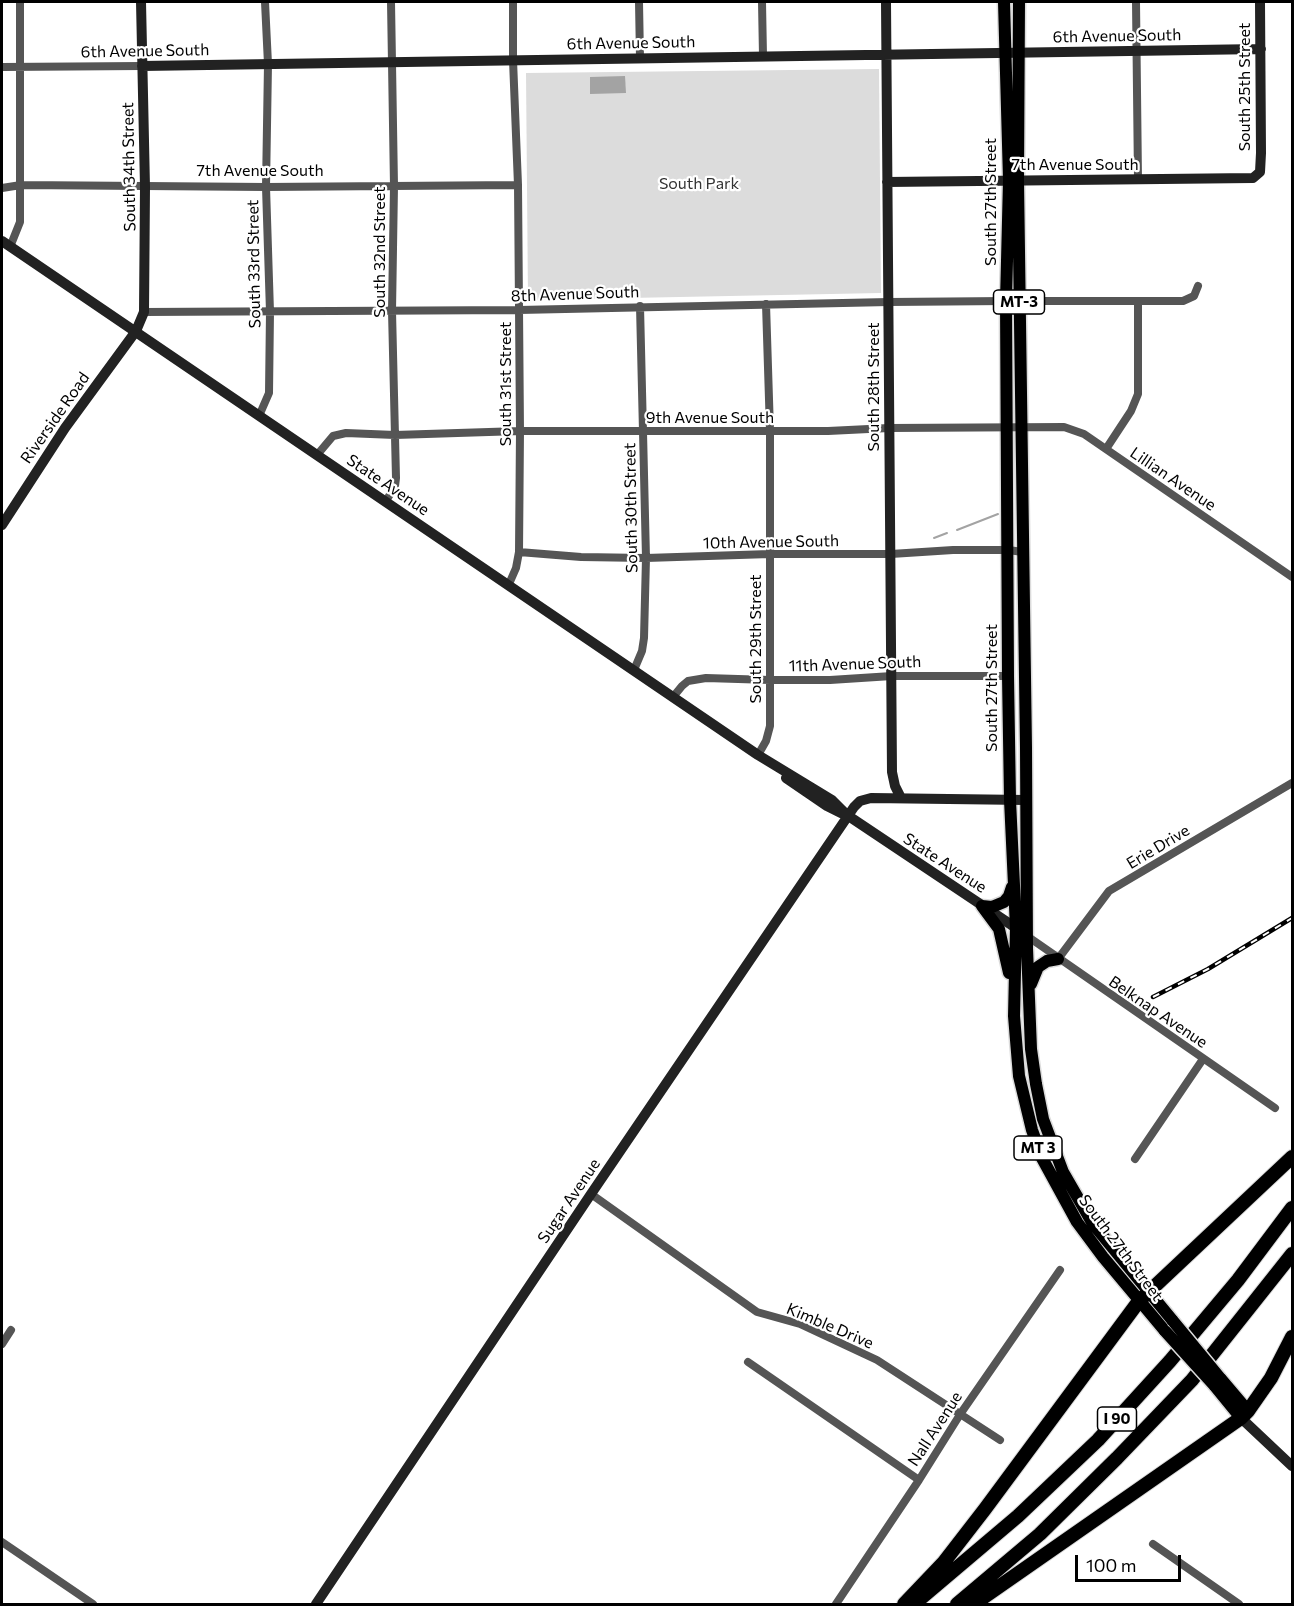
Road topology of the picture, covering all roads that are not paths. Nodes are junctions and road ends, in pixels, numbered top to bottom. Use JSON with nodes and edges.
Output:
{"nodes":[{"id":1,"x":20,"y":2,"type":"edge"},
{"id":2,"x":141,"y":2,"type":"edge"},
{"id":3,"x":266,"y":2,"type":"edge"},
{"id":4,"x":391,"y":2,"type":"edge"},
{"id":5,"x":513,"y":2,"type":"edge"},
{"id":6,"x":639,"y":2,"type":"edge"},
{"id":7,"x":762,"y":2,"type":"edge"},
{"id":8,"x":886,"y":2,"type":"edge"},
{"id":9,"x":1004,"y":2,"type":"edge"},
{"id":10,"x":1019,"y":2,"type":"edge"},
{"id":11,"x":1136,"y":2,"type":"edge"},
{"id":12,"x":1260,"y":2,"type":"edge"},
{"id":13,"x":1261,"y":49,"type":"junction"},
{"id":14,"x":1137,"y":51,"type":"junction"},
{"id":15,"x":1020,"y":52,"type":"junction"},
{"id":16,"x":1005,"y":53,"type":"junction"},
{"id":17,"x":886,"y":54,"type":"junction"},
{"id":18,"x":763,"y":56,"type":"junction"},
{"id":19,"x":640,"y":58,"type":"junction"},
{"id":20,"x":513,"y":60,"type":"junction"},
{"id":21,"x":392,"y":62,"type":"junction"},
{"id":22,"x":268,"y":64,"type":"junction"},
{"id":23,"x":142,"y":66,"type":"junction"},
{"id":24,"x":2,"y":67,"type":"edge"},
{"id":25,"x":20,"y":67,"type":"junction"},
{"id":26,"x":1260,"y":172,"type":"joint"},
{"id":27,"x":1013,"y":180,"type":"junction"},
{"id":28,"x":1138,"y":180,"type":"junction"},
{"id":29,"x":887,"y":182,"type":"junction"},
{"id":30,"x":21,"y":185,"type":"junction"},
{"id":31,"x":518,"y":185,"type":"junction"},
{"id":32,"x":394,"y":186,"type":"junction"},
{"id":33,"x":145,"y":187,"type":"junction"},
{"id":34,"x":267,"y":187,"type":"junction"},
{"id":35,"x":2,"y":188,"type":"edge"},
{"id":36,"x":6,"y":244,"type":"edge"},
{"id":37,"x":1198,"y":286,"type":"dead end"},
{"id":38,"x":1006,"y":301,"type":"junction"},
{"id":39,"x":1019,"y":301,"type":"junction"},
{"id":40,"x":1138,"y":301,"type":"junction"},
{"id":41,"x":889,"y":302,"type":"junction"},
{"id":42,"x":766,"y":304,"type":"junction"},
{"id":43,"x":640,"y":306,"type":"junction"},
{"id":44,"x":519,"y":310,"type":"junction"},
{"id":45,"x":392,"y":311,"type":"junction"},
{"id":46,"x":144,"y":312,"type":"junction"},
{"id":47,"x":270,"y":312,"type":"junction"},
{"id":48,"x":136,"y":331,"type":"junction"},
{"id":49,"x":259,"y":416,"type":"junction"},
{"id":50,"x":1007,"y":428,"type":"junction"},
{"id":51,"x":1021,"y":428,"type":"junction"},
{"id":52,"x":890,"y":429,"type":"junction"},
{"id":53,"x":520,"y":431,"type":"junction"},
{"id":54,"x":770,"y":431,"type":"junction"},
{"id":55,"x":643,"y":432,"type":"junction"},
{"id":56,"x":395,"y":435,"type":"junction"},
{"id":57,"x":1106,"y":449,"type":"junction"},
{"id":58,"x":317,"y":455,"type":"junction"},
{"id":59,"x":386,"y":501,"type":"junction"},
{"id":60,"x":2,"y":525,"type":"edge"},
{"id":61,"x":1008,"y":550,"type":"junction"},
{"id":62,"x":519,"y":552,"type":"junction"},
{"id":63,"x":1023,"y":552,"type":"junction"},
{"id":64,"x":770,"y":554,"type":"junction"},
{"id":65,"x":891,"y":554,"type":"junction"},
{"id":66,"x":646,"y":558,"type":"junction"},
{"id":67,"x":1293,"y":577,"type":"edge"},
{"id":68,"x":509,"y":584,"type":"junction"},
{"id":69,"x":634,"y":670,"type":"junction"},
{"id":70,"x":892,"y":676,"type":"junction"},
{"id":71,"x":1008,"y":676,"type":"junction"},
{"id":72,"x":770,"y":680,"type":"junction"},
{"id":73,"x":674,"y":697,"type":"junction"},
{"id":74,"x":758,"y":755,"type":"junction"},
{"id":75,"x":892,"y":772,"type":"junction"},
{"id":76,"x":1293,"y":783,"type":"edge"},
{"id":77,"x":880,"y":798,"type":"junction"},
{"id":78,"x":902,"y":798,"type":"junction"},
{"id":79,"x":1010,"y":800,"type":"junction"},
{"id":80,"x":1026,"y":800,"type":"junction"},
{"id":81,"x":847,"y":815,"type":"junction"},
{"id":82,"x":1014,"y":882,"type":"junction"},
{"id":83,"x":982,"y":906,"type":"junction"},
{"id":84,"x":1016,"y":928,"type":"junction"},
{"id":85,"x":1027,"y":936,"type":"junction"},
{"id":86,"x":1058,"y":959,"type":"junction"},
{"id":87,"x":1029,"y":994,"type":"junction"},
{"id":88,"x":1014,"y":999,"type":"junction"},
{"id":89,"x":1203,"y":1059,"type":"junction"},
{"id":90,"x":1275,"y":1108,"type":"dead end"},
{"id":91,"x":1293,"y":1157,"type":"edge"},
{"id":92,"x":1135,"y":1159,"type":"dead end"},
{"id":93,"x":591,"y":1194,"type":"junction"},
{"id":94,"x":1293,"y":1208,"type":"edge"},
{"id":95,"x":1293,"y":1254,"type":"edge"},
{"id":96,"x":1060,"y":1270,"type":"dead end"},
{"id":97,"x":1144,"y":1296,"type":"junction"},
{"id":98,"x":11,"y":1330,"type":"dead end"},
{"id":99,"x":1293,"y":1337,"type":"edge"},
{"id":100,"x":2,"y":1344,"type":"edge"},
{"id":101,"x":748,"y":1362,"type":"dead end"},
{"id":102,"x":961,"y":1413,"type":"junction"},
{"id":103,"x":1245,"y":1414,"type":"junction"},
{"id":104,"x":1000,"y":1440,"type":"dead end"},
{"id":105,"x":1293,"y":1466,"type":"edge"},
{"id":106,"x":919,"y":1480,"type":"junction"},
{"id":107,"x":2,"y":1542,"type":"edge"},
{"id":108,"x":1153,"y":1544,"type":"dead end"},
{"id":109,"x":93,"y":1605,"type":"edge"},
{"id":110,"x":316,"y":1605,"type":"edge"},
{"id":111,"x":836,"y":1605,"type":"edge"},
{"id":112,"x":904,"y":1605,"type":"edge"},
{"id":113,"x":915,"y":1605,"type":"edge"},
{"id":114,"x":957,"y":1605,"type":"edge"},
{"id":115,"x":974,"y":1605,"type":"edge"},
{"id":116,"x":1239,"y":1605,"type":"edge"}],
"edges":[{"from":1,"to":25,"type":"street"},
{"from":2,"to":23,"type":"street","name":"South 34th Street"},
{"from":3,"to":22,"type":"street","name":"South 33rd Street"},
{"from":4,"to":21,"type":"street","name":"South 32nd Street"},
{"from":5,"to":20,"type":"street","name":"South 31st Street"},
{"from":6,"to":19,"type":"street"},
{"from":7,"to":18,"type":"street"},
{"from":8,"to":17,"type":"street","name":"South 28th Street"},
{"from":9,"to":16,"type":"main road","name":"South 27th Street","number":"MT 3"},
{"from":10,"to":15,"type":"main road","name":"South 27th Street","number":"MT-3"},
{"from":11,"to":14,"type":"street"},
{"from":12,"to":13,"type":"street","name":"South 25th Street"},
{"from":13,"to":14,"type":"street","name":"6th Avenue South"},
{"from":13,"to":26,"type":"street","name":"South 25th Street"},
{"from":14,"to":15,"type":"street","name":"6th Avenue South"},
{"from":14,"to":28,"type":"street"},
{"from":15,"to":16,"type":"street","name":"6th Avenue South"},
{"from":15,"to":27,"type":"main road","name":"South 27th Street","number":"MT-3"},
{"from":16,"to":17,"type":"street","name":"6th Avenue South"},
{"from":16,"to":27,"type":"main road","name":"South 27th Street","number":"MT 3"},
{"from":17,"to":18,"type":"street","name":"6th Avenue South"},
{"from":17,"to":29,"type":"street","name":"South 28th Street"},
{"from":18,"to":19,"type":"street","name":"6th Avenue South"},
{"from":19,"to":20,"type":"street","name":"6th Avenue South"},
{"from":20,"to":21,"type":"street","name":"6th Avenue South"},
{"from":20,"to":31,"type":"street","name":"South 31st Street"},
{"from":21,"to":22,"type":"street","name":"6th Avenue South"},
{"from":21,"to":32,"type":"street","name":"South 32nd Street"},
{"from":22,"to":23,"type":"street","name":"6th Avenue South"},
{"from":22,"to":34,"type":"street","name":"South 33rd Street"},
{"from":23,"to":25,"type":"street","name":"6th Avenue South"},
{"from":23,"to":33,"type":"street","name":"South 34th Street"},
{"from":24,"to":25,"type":"street","name":"6th Avenue South"},
{"from":25,"to":30,"type":"street"},
{"from":26,"to":28,"type":"street","name":"7th Avenue South"},
{"from":27,"to":28,"type":"street","name":"7th Avenue South"},
{"from":27,"to":29,"type":"street","name":"7th Avenue South"},
{"from":27,"to":38,"type":"main road","name":"South 27th Street","number":"MT 3"},
{"from":27,"to":39,"type":"main road","name":"South 27th Street","number":"MT-3"},
{"from":29,"to":41,"type":"street","name":"South 28th Street"},
{"from":30,"to":33,"type":"street","name":"7th Avenue South"},
{"from":30,"to":35,"type":"street","name":"7th Avenue South"},
{"from":30,"to":36,"type":"street"},
{"from":31,"to":32,"type":"street","name":"7th Avenue South"},
{"from":31,"to":44,"type":"street","name":"South 31st Street"},
{"from":32,"to":34,"type":"street","name":"7th Avenue South"},
{"from":32,"to":45,"type":"street","name":"South 32nd Street"},
{"from":33,"to":34,"type":"street","name":"7th Avenue South"},
{"from":33,"to":46,"type":"street","name":"South 34th Street"},
{"from":34,"to":47,"type":"street","name":"South 33rd Street"},
{"from":36,"to":48,"type":"street","name":"State Avenue"},
{"from":37,"to":40,"type":"street"},
{"from":38,"to":41,"type":"street","name":"8th Avenue South"},
{"from":38,"to":50,"type":"main road","name":"South 27th Street","number":"MT 3"},
{"from":39,"to":40,"type":"street"},
{"from":39,"to":51,"type":"main road","name":"South 27th Street","number":"MT-3"},
{"from":40,"to":57,"type":"street"},
{"from":41,"to":42,"type":"street","name":"8th Avenue South"},
{"from":41,"to":52,"type":"street","name":"South 28th Street"},
{"from":42,"to":43,"type":"street","name":"8th Avenue South"},
{"from":42,"to":54,"type":"street","name":"South 29th Street"},
{"from":43,"to":44,"type":"street","name":"8th Avenue South"},
{"from":43,"to":55,"type":"street","name":"South 30th Street"},
{"from":44,"to":45,"type":"street","name":"8th Avenue South"},
{"from":44,"to":53,"type":"street","name":"South 31st Street"},
{"from":45,"to":47,"type":"street","name":"8th Avenue South"},
{"from":45,"to":56,"type":"street","name":"South 32nd Street"},
{"from":46,"to":47,"type":"street","name":"8th Avenue South"},
{"from":46,"to":48,"type":"street","name":"South 34th Street"},
{"from":47,"to":49,"type":"street","name":"South 33rd Street"},
{"from":48,"to":49,"type":"street","name":"State Avenue"},
{"from":48,"to":60,"type":"street","name":"Riverside Road"},
{"from":49,"to":58,"type":"street","name":"State Avenue"},
{"from":50,"to":51,"type":"street","name":"9th Avenue South"},
{"from":50,"to":52,"type":"street","name":"9th Avenue South"},
{"from":50,"to":61,"type":"main road","name":"South 27th Street","number":"MT 3"},
{"from":51,"to":57,"type":"street","name":"9th Avenue South"},
{"from":51,"to":63,"type":"main road","name":"South 27th Street","number":"MT-3"},
{"from":52,"to":54,"type":"street","name":"9th Avenue South"},
{"from":52,"to":65,"type":"street","name":"South 28th Street"},
{"from":53,"to":55,"type":"street","name":"9th Avenue South"},
{"from":53,"to":56,"type":"street","name":"9th Avenue South"},
{"from":53,"to":62,"type":"street","name":"South 31st Street"},
{"from":54,"to":55,"type":"street","name":"9th Avenue South"},
{"from":54,"to":64,"type":"street","name":"South 29th Street"},
{"from":55,"to":66,"type":"street","name":"South 30th Street"},
{"from":56,"to":58,"type":"street","name":"9th Avenue South"},
{"from":56,"to":59,"type":"street","name":"South 32nd Street"},
{"from":57,"to":67,"type":"street","name":"Lillian Avenue"},
{"from":58,"to":59,"type":"street","name":"State Avenue"},
{"from":59,"to":68,"type":"street","name":"State Avenue"},
{"from":61,"to":63,"type":"street","name":"10th Avenue South"},
{"from":61,"to":65,"type":"street","name":"10th Avenue South"},
{"from":61,"to":71,"type":"main road","name":"South 27th Street","number":"MT 3"},
{"from":62,"to":66,"type":"street","name":"10th Avenue South"},
{"from":62,"to":68,"type":"street","name":"South 31st Street"},
{"from":63,"to":80,"type":"main road","name":"South 27th Street"},
{"from":64,"to":65,"type":"street","name":"10th Avenue South"},
{"from":64,"to":66,"type":"street","name":"10th Avenue South"},
{"from":64,"to":72,"type":"street","name":"South 29th Street"},
{"from":65,"to":70,"type":"street","name":"South 28th Street"},
{"from":66,"to":69,"type":"street","name":"South 30th Street"},
{"from":68,"to":69,"type":"street","name":"State Avenue"},
{"from":69,"to":73,"type":"street","name":"State Avenue"},
{"from":70,"to":71,"type":"street","name":"11th Avenue South"},
{"from":70,"to":72,"type":"street","name":"11th Avenue South"},
{"from":70,"to":75,"type":"street","name":"South 28th Street"},
{"from":71,"to":79,"type":"main road","name":"South 27th Street","number":"MT 3"},
{"from":72,"to":73,"type":"street","name":"11th Avenue South"},
{"from":72,"to":74,"type":"street","name":"South 29th Street"},
{"from":73,"to":74,"type":"street","name":"State Avenue"},
{"from":74,"to":81,"type":"street","name":"State Avenue"},
{"from":75,"to":77,"type":"street","name":"South 28th Street"},
{"from":75,"to":78,"type":"street","name":"South 28th Street"},
{"from":76,"to":86,"type":"street","name":"Erie Drive"},
{"from":77,"to":78,"type":"street"},
{"from":77,"to":81,"type":"street"},
{"from":78,"to":79,"type":"street"},
{"from":79,"to":80,"type":"street"},
{"from":79,"to":82,"type":"main road","name":"South 27th Street","number":"MT 3"},
{"from":80,"to":85,"type":"main road","name":"South 27th Street"},
{"from":81,"to":83,"type":"street","name":"State Avenue"},
{"from":81,"to":93,"type":"street","name":"Sugar Avenue"},
{"from":82,"to":83,"type":"main road"},
{"from":82,"to":84,"type":"main road","name":"South 27th Street","number":"MT 3"},
{"from":83,"to":84,"type":"street","name":"State Avenue"},
{"from":83,"to":88,"type":"main road"},
{"from":84,"to":85,"type":"street","name":"State Avenue"},
{"from":84,"to":88,"type":"main road","name":"South 27th Street","number":"MT 3"},
{"from":85,"to":86,"type":"street","name":"Belknap Avenue"},
{"from":85,"to":87,"type":"main road","name":"South 27th Street","number":"MT 3"},
{"from":86,"to":87,"type":"main road"},
{"from":86,"to":89,"type":"street","name":"Belknap Avenue"},
{"from":87,"to":97,"type":"main road","name":"South 27th Street","number":"MT 3"},
{"from":88,"to":97,"type":"main road","name":"South 27th Street","number":"MT 3"},
{"from":89,"to":90,"type":"street","name":"Belknap Avenue"},
{"from":89,"to":92,"type":"street"},
{"from":91,"to":97,"type":"highway"},
{"from":93,"to":102,"type":"street","name":"Kimble Drive"},
{"from":93,"to":110,"type":"street","name":"Sugar Avenue"},
{"from":94,"to":113,"type":"highway","number":"I 90"},
{"from":95,"to":114,"type":"highway","number":"I 90"},
{"from":96,"to":102,"type":"street","name":"Nall Avenue"},
{"from":97,"to":103,"type":"main road","name":"South 27th Street","number":"MT 3","bridge":true},
{"from":97,"to":112,"type":"highway"},
{"from":98,"to":100,"type":"street"},
{"from":99,"to":103,"type":"highway"},
{"from":101,"to":106,"type":"street"},
{"from":102,"to":104,"type":"street","name":"Kimble Drive"},
{"from":102,"to":106,"type":"street","name":"Nall Avenue"},
{"from":103,"to":105,"type":"street"},
{"from":103,"to":115,"type":"highway"},
{"from":106,"to":111,"type":"street","name":"Nall Avenue"},
{"from":107,"to":109,"type":"street"},
{"from":108,"to":116,"type":"street"}]}
